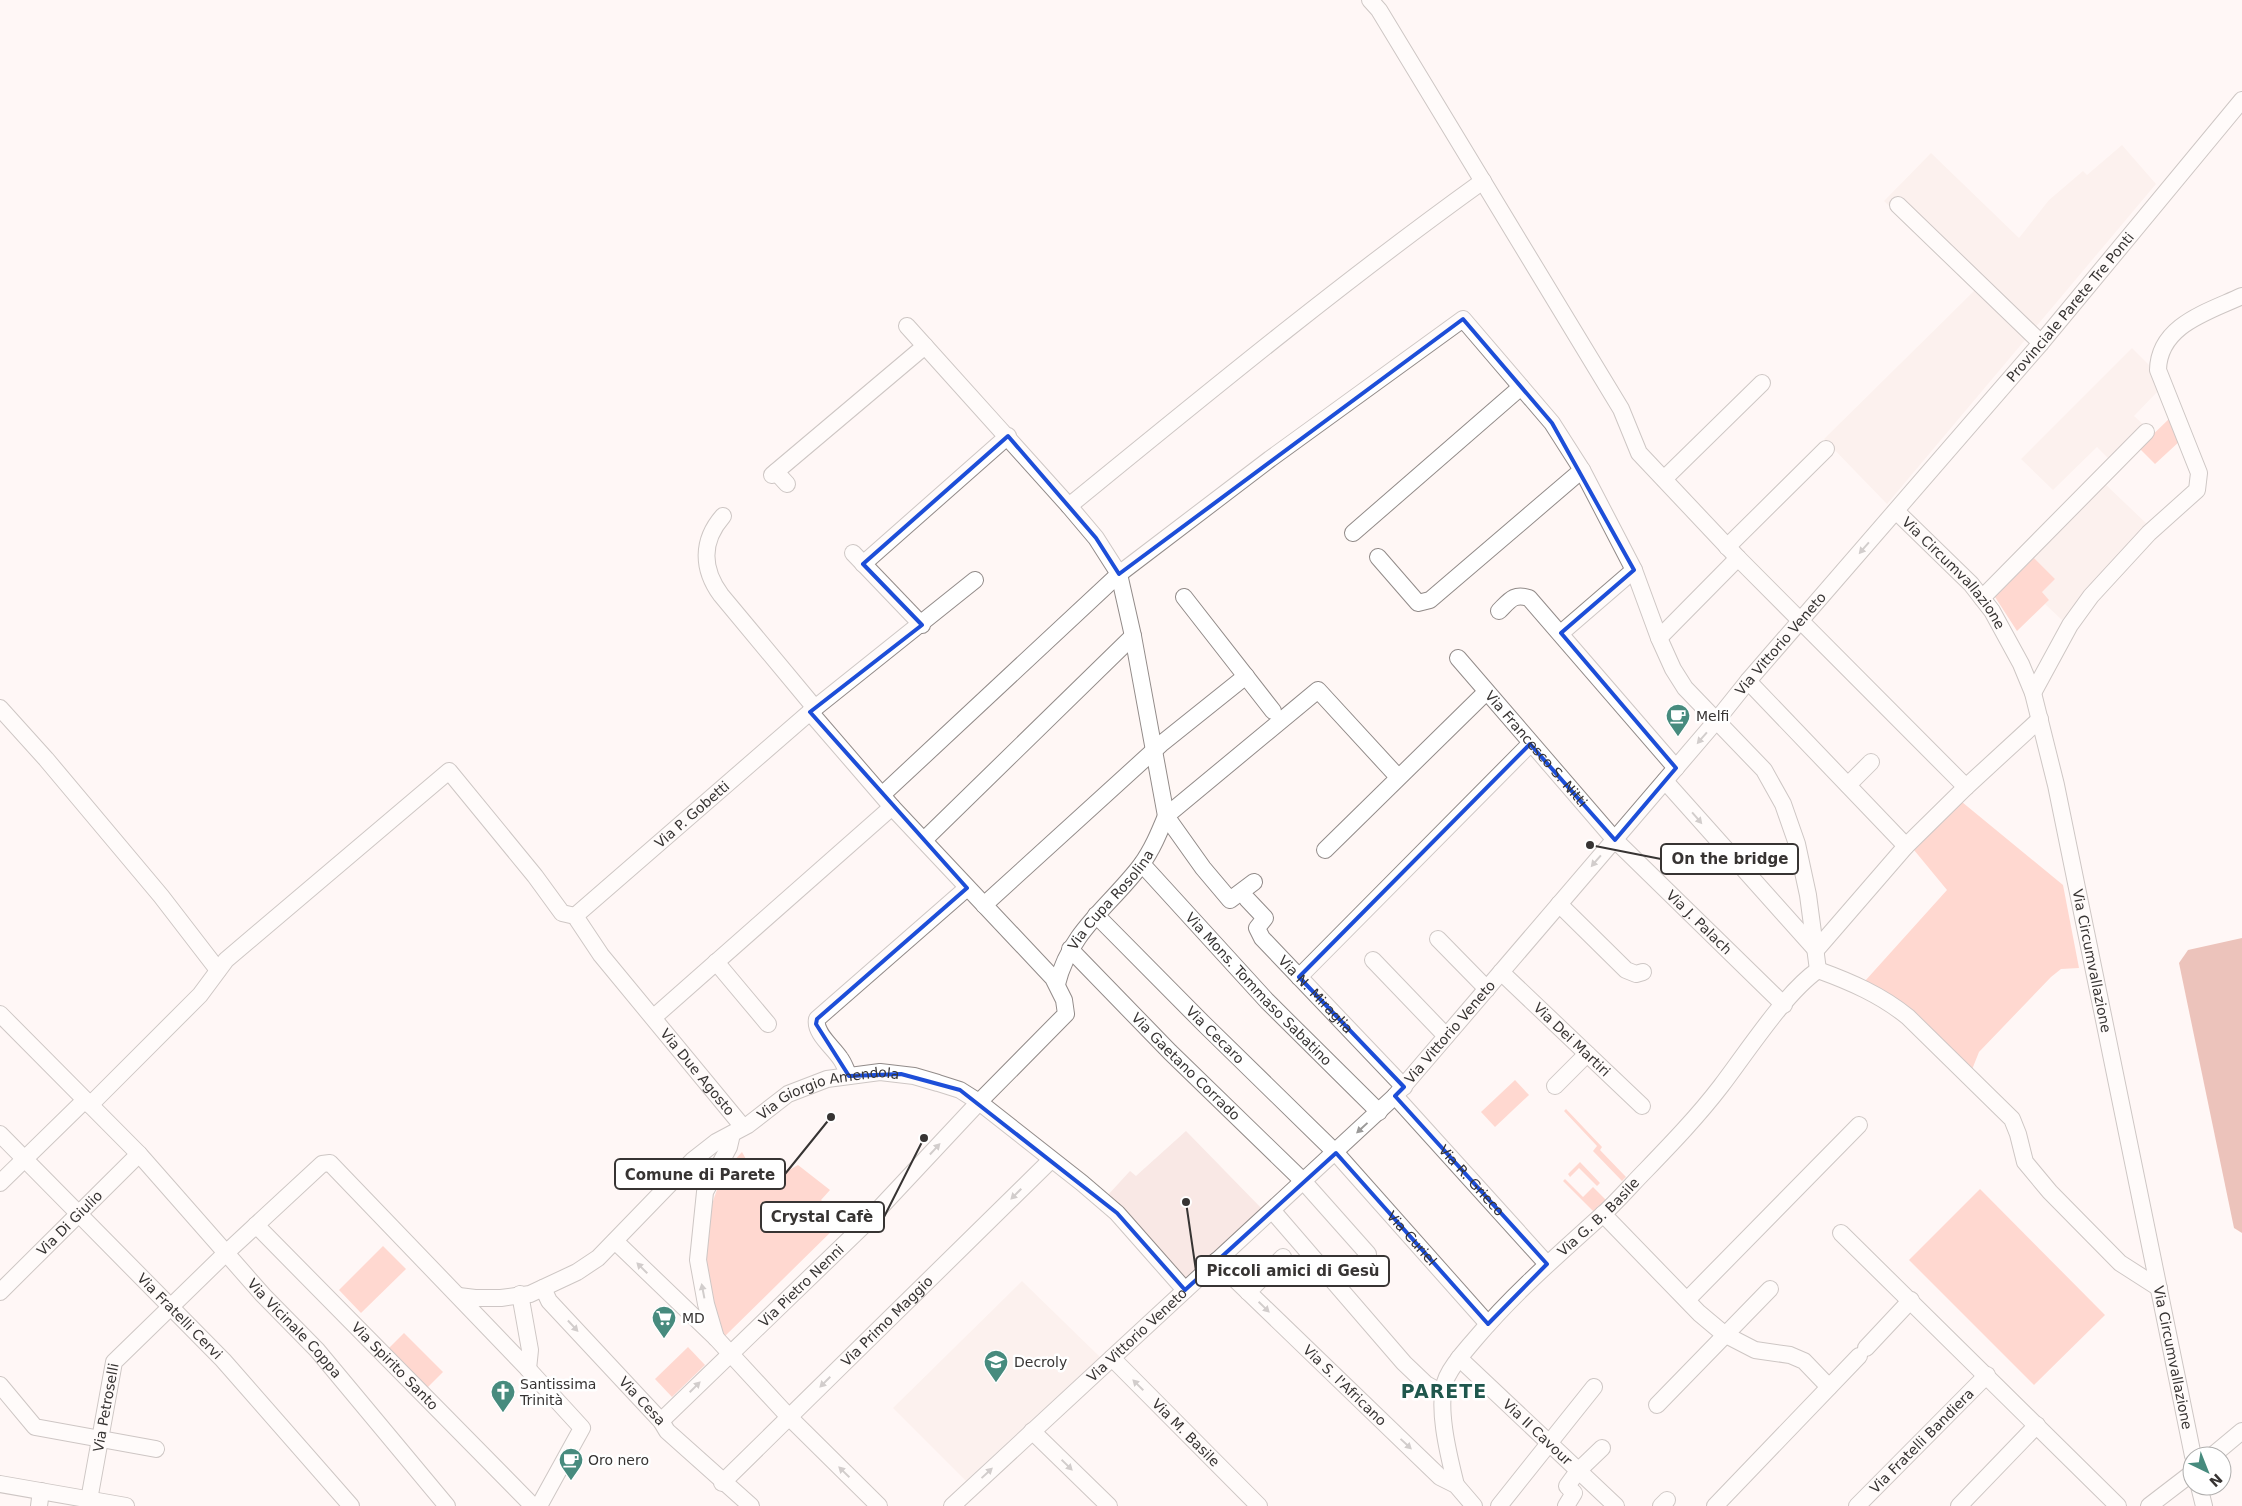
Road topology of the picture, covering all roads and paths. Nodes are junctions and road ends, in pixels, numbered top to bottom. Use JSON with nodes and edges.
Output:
{"nodes":[{"id":1,"x":1370,"y":0,"type":"edge"},
{"id":2,"x":2242,"y":100,"type":"edge"},
{"id":3,"x":1483,"y":181,"type":"junction"},
{"id":4,"x":1898,"y":205,"type":"dead end"},
{"id":5,"x":2242,"y":296,"type":"edge"},
{"id":6,"x":906,"y":326,"type":"dead end"},
{"id":7,"x":2041,"y":343,"type":"junction"},
{"id":8,"x":925,"y":346,"type":"junction"},
{"id":9,"x":1762,"y":383,"type":"dead end"},
{"id":10,"x":1521,"y":388,"type":"junction"},
{"id":11,"x":2146,"y":432,"type":"dead end"},
{"id":12,"x":1008,"y":436,"type":"junction"},
{"id":13,"x":1826,"y":449,"type":"dead end"},
{"id":14,"x":1582,"y":470,"type":"junction"},
{"id":15,"x":1664,"y":479,"type":"junction"},
{"id":16,"x":787,"y":484,"type":"dead end"},
{"id":17,"x":1069,"y":506,"type":"junction"},
{"id":18,"x":1896,"y":511,"type":"junction"},
{"id":19,"x":723,"y":516,"type":"dead end"},
{"id":20,"x":1353,"y":533,"type":"dead end"},
{"id":21,"x":1733,"y":553,"type":"junction"},
{"id":22,"x":1378,"y":558,"type":"dead end"},
{"id":23,"x":1634,"y":570,"type":"junction"},
{"id":24,"x":1119,"y":574,"type":"junction"},
{"id":25,"x":975,"y":580,"type":"dead end"},
{"id":26,"x":1184,"y":597,"type":"dead end"},
{"id":27,"x":1982,"y":598,"type":"junction"},
{"id":28,"x":1500,"y":611,"type":"dead end"},
{"id":29,"x":1800,"y":621,"type":"junction"},
{"id":30,"x":922,"y":624,"type":"junction"},
{"id":31,"x":1561,"y":633,"type":"junction"},
{"id":32,"x":1134,"y":636,"type":"junction"},
{"id":33,"x":1659,"y":638,"type":"junction"},
{"id":34,"x":1458,"y":658,"type":"dead end"},
{"id":35,"x":1246,"y":676,"type":"junction"},
{"id":36,"x":1748,"y":681,"type":"junction"},
{"id":37,"x":2033,"y":693,"type":"junction"},
{"id":38,"x":1481,"y":697,"type":"dead end"},
{"id":39,"x":0,"y":708,"type":"edge"},
{"id":40,"x":813,"y":710,"type":"junction"},
{"id":41,"x":1273,"y":711,"type":"dead end"},
{"id":42,"x":2040,"y":719,"type":"junction"},
{"id":43,"x":1716,"y":721,"type":"junction"},
{"id":44,"x":1530,"y":744,"type":"junction"},
{"id":45,"x":1155,"y":749,"type":"junction"},
{"id":46,"x":1870,"y":762,"type":"dead end"},
{"id":47,"x":1676,"y":768,"type":"junction"},
{"id":48,"x":1398,"y":777,"type":"junction"},
{"id":49,"x":1665,"y":781,"type":"junction"},
{"id":50,"x":1848,"y":785,"type":"junction"},
{"id":51,"x":1966,"y":786,"type":"junction"},
{"id":52,"x":888,"y":800,"type":"junction"},
{"id":53,"x":1166,"y":816,"type":"junction"},
{"id":54,"x":924,"y":840,"type":"junction"},
{"id":55,"x":1615,"y":840,"type":"junction"},
{"id":56,"x":1906,"y":846,"type":"junction"},
{"id":57,"x":1325,"y":850,"type":"dead end"},
{"id":58,"x":1142,"y":864,"type":"junction"},
{"id":59,"x":1254,"y":882,"type":"dead end"},
{"id":60,"x":967,"y":888,"type":"junction"},
{"id":61,"x":1247,"y":899,"type":"dead end"},
{"id":62,"x":1559,"y":904,"type":"junction"},
{"id":63,"x":984,"y":905,"type":"junction"},
{"id":64,"x":1096,"y":915,"type":"junction"},
{"id":65,"x":575,"y":916,"type":"junction"},
{"id":66,"x":1438,"y":939,"type":"dead end"},
{"id":67,"x":1070,"y":949,"type":"junction"},
{"id":68,"x":1816,"y":950,"type":"junction"},
{"id":69,"x":1373,"y":960,"type":"dead end"},
{"id":70,"x":716,"y":962,"type":"junction"},
{"id":71,"x":218,"y":970,"type":"junction"},
{"id":72,"x":1818,"y":970,"type":"junction"},
{"id":73,"x":1501,"y":972,"type":"junction"},
{"id":74,"x":1643,"y":972,"type":"dead end"},
{"id":75,"x":1300,"y":977,"type":"junction"},
{"id":76,"x":1057,"y":984,"type":"junction"},
{"id":77,"x":1487,"y":989,"type":"junction"},
{"id":78,"x":1784,"y":1004,"type":"junction"},
{"id":79,"x":0,"y":1014,"type":"edge"},
{"id":80,"x":654,"y":1017,"type":"junction"},
{"id":81,"x":768,"y":1024,"type":"dead end"},
{"id":82,"x":1446,"y":1036,"type":"junction"},
{"id":83,"x":1587,"y":1054,"type":"junction"},
{"id":84,"x":848,"y":1076,"type":"junction"},
{"id":85,"x":1555,"y":1086,"type":"dead end"},
{"id":86,"x":1399,"y":1091,"type":"junction"},
{"id":87,"x":88,"y":1102,"type":"junction"},
{"id":88,"x":979,"y":1102,"type":"junction"},
{"id":89,"x":1642,"y":1106,"type":"dead end"},
{"id":90,"x":1379,"y":1112,"type":"junction"},
{"id":91,"x":1859,"y":1125,"type":"dead end"},
{"id":92,"x":737,"y":1131,"type":"junction"},
{"id":93,"x":0,"y":1134,"type":"edge"},
{"id":94,"x":1336,"y":1153,"type":"junction"},
{"id":95,"x":138,"y":1154,"type":"junction"},
{"id":96,"x":25,"y":1158,"type":"junction"},
{"id":97,"x":1051,"y":1160,"type":"junction"},
{"id":98,"x":1304,"y":1182,"type":"junction"},
{"id":99,"x":0,"y":1183,"type":"edge"},
{"id":100,"x":79,"y":1213,"type":"junction"},
{"id":101,"x":1274,"y":1213,"type":"junction"},
{"id":102,"x":1603,"y":1214,"type":"junction"},
{"id":103,"x":256,"y":1225,"type":"junction"},
{"id":104,"x":1841,"y":1233,"type":"dead end"},
{"id":105,"x":615,"y":1241,"type":"junction"},
{"id":106,"x":227,"y":1252,"type":"junction"},
{"id":107,"x":1368,"y":1254,"type":"dead end"},
{"id":108,"x":1283,"y":1257,"type":"dead end"},
{"id":109,"x":1216,"y":1261,"type":"junction"},
{"id":110,"x":1547,"y":1264,"type":"junction"},
{"id":111,"x":543,"y":1288,"type":"junction"},
{"id":112,"x":2159,"y":1288,"type":"junction"},
{"id":113,"x":1770,"y":1289,"type":"dead end"},
{"id":114,"x":1185,"y":1290,"type":"junction"},
{"id":115,"x":0,"y":1292,"type":"edge"},
{"id":116,"x":1248,"y":1292,"type":"junction"},
{"id":117,"x":520,"y":1294,"type":"junction"},
{"id":118,"x":459,"y":1296,"type":"junction"},
{"id":119,"x":1687,"y":1300,"type":"junction"},
{"id":120,"x":1910,"y":1300,"type":"junction"},
{"id":121,"x":172,"y":1307,"type":"junction"},
{"id":122,"x":1488,"y":1324,"type":"junction"},
{"id":123,"x":1724,"y":1334,"type":"junction"},
{"id":124,"x":716,"y":1338,"type":"junction"},
{"id":125,"x":729,"y":1354,"type":"junction"},
{"id":126,"x":1112,"y":1358,"type":"junction"},
{"id":127,"x":1459,"y":1358,"type":"junction"},
{"id":128,"x":528,"y":1369,"type":"junction"},
{"id":129,"x":1987,"y":1375,"type":"junction"},
{"id":130,"x":0,"y":1385,"type":"edge"},
{"id":131,"x":1594,"y":1387,"type":"dead end"},
{"id":132,"x":1829,"y":1387,"type":"junction"},
{"id":133,"x":1442,"y":1392,"type":"junction"},
{"id":134,"x":1657,"y":1405,"type":"dead end"},
{"id":135,"x":789,"y":1418,"type":"junction"},
{"id":136,"x":661,"y":1421,"type":"junction"},
{"id":137,"x":2037,"y":1425,"type":"junction"},
{"id":138,"x":1032,"y":1431,"type":"junction"},
{"id":139,"x":2242,"y":1431,"type":"edge"},
{"id":140,"x":101,"y":1439,"type":"junction"},
{"id":141,"x":1550,"y":1443,"type":"junction"},
{"id":142,"x":2191,"y":1446,"type":"edge"},
{"id":143,"x":2224,"y":1446,"type":"edge"},
{"id":144,"x":1602,"y":1448,"type":"dead end"},
{"id":145,"x":156,"y":1449,"type":"dead end"},
{"id":146,"x":1578,"y":1471,"type":"junction"},
{"id":147,"x":2182,"y":1481,"type":"edge"},
{"id":148,"x":722,"y":1483,"type":"junction"},
{"id":149,"x":0,"y":1484,"type":"edge"},
{"id":150,"x":1456,"y":1485,"type":"junction"},
{"id":151,"x":40,"y":1499,"type":"edge"},
{"id":152,"x":90,"y":1500,"type":"junction"},
{"id":153,"x":126,"y":1506,"type":"edge"},
{"id":154,"x":351,"y":1506,"type":"edge"},
{"id":155,"x":447,"y":1506,"type":"edge"},
{"id":156,"x":533,"y":1506,"type":"edge"},
{"id":157,"x":539,"y":1506,"type":"edge"},
{"id":158,"x":750,"y":1506,"type":"edge"},
{"id":159,"x":879,"y":1506,"type":"edge"},
{"id":160,"x":952,"y":1506,"type":"edge"},
{"id":161,"x":1109,"y":1506,"type":"edge"},
{"id":162,"x":1259,"y":1506,"type":"edge"},
{"id":163,"x":1474,"y":1506,"type":"edge"},
{"id":164,"x":1499,"y":1506,"type":"edge"},
{"id":165,"x":1566,"y":1506,"type":"edge"},
{"id":166,"x":1616,"y":1506,"type":"edge"},
{"id":167,"x":1715,"y":1506,"type":"edge"},
{"id":168,"x":1858,"y":1506,"type":"edge"},
{"id":169,"x":1959,"y":1506,"type":"edge"},
{"id":170,"x":2118,"y":1506,"type":"edge"},
{"id":171,"x":2150,"y":1506,"type":"edge"}],
"edges":[{"from":1,"to":3,"type":"street"},
{"from":2,"to":7,"type":"street","name":"Provinciale Parete Tre Ponti"},
{"from":3,"to":15,"type":"street"},
{"from":3,"to":17,"type":"street"},
{"from":4,"to":7,"type":"street"},
{"from":5,"to":37,"type":"street"},
{"from":6,"to":8,"type":"street"},
{"from":7,"to":18,"type":"street","name":"Provinciale Parete Tre Ponti"},
{"from":8,"to":12,"type":"street"},
{"from":8,"to":16,"type":"street"},
{"from":9,"to":15,"type":"street"},
{"from":10,"to":14,"type":"street"},
{"from":10,"to":20,"type":"street"},
{"from":10,"to":24,"type":"street"},
{"from":11,"to":27,"type":"street"},
{"from":12,"to":17,"type":"street"},
{"from":12,"to":30,"type":"street"},
{"from":13,"to":21,"type":"street"},
{"from":14,"to":22,"type":"street"},
{"from":14,"to":23,"type":"street"},
{"from":15,"to":21,"type":"street"},
{"from":17,"to":24,"type":"street"},
{"from":18,"to":27,"type":"street","name":"Via Circumvallazione"},
{"from":18,"to":29,"type":"street","name":"Via Vittorio Veneto","one_way":true},
{"from":19,"to":40,"type":"street"},
{"from":21,"to":29,"type":"street"},
{"from":21,"to":33,"type":"street"},
{"from":23,"to":31,"type":"street"},
{"from":23,"to":33,"type":"street"},
{"from":24,"to":32,"type":"street"},
{"from":24,"to":52,"type":"street"},
{"from":25,"to":30,"type":"street","name":"Via P. Gobetti"},
{"from":26,"to":35,"type":"street"},
{"from":27,"to":37,"type":"street","name":"Via Circumvallazione"},
{"from":28,"to":31,"type":"street"},
{"from":29,"to":36,"type":"street","name":"Via Vittorio Veneto"},
{"from":29,"to":51,"type":"street"},
{"from":30,"to":40,"type":"street","name":"Via P. Gobetti"},
{"from":31,"to":47,"type":"street"},
{"from":32,"to":45,"type":"street"},
{"from":32,"to":54,"type":"street"},
{"from":33,"to":43,"type":"street"},
{"from":34,"to":44,"type":"street","name":"Via Francesco S. Nitti"},
{"from":35,"to":41,"type":"street"},
{"from":35,"to":45,"type":"street"},
{"from":36,"to":43,"type":"street","name":"Via Vittorio Veneto"},
{"from":36,"to":50,"type":"street"},
{"from":37,"to":42,"type":"street","name":"Via Circumvallazione"},
{"from":38,"to":48,"type":"street"},
{"from":39,"to":71,"type":"street"},
{"from":40,"to":52,"type":"street"},
{"from":40,"to":65,"type":"street","name":"Via P. Gobetti"},
{"from":42,"to":51,"type":"street"},
{"from":42,"to":112,"type":"street","name":"Via Circumvallazione"},
{"from":43,"to":47,"type":"street","name":"Via Vittorio Veneto","one_way":true},
{"from":43,"to":68,"type":"street"},
{"from":44,"to":55,"type":"street","name":"Via Francesco S. Nitti"},
{"from":44,"to":75,"type":"street"},
{"from":45,"to":53,"type":"street"},
{"from":45,"to":63,"type":"street"},
{"from":46,"to":50,"type":"street"},
{"from":47,"to":49,"type":"street","name":"Via Vittorio Veneto"},
{"from":48,"to":53,"type":"street"},
{"from":48,"to":57,"type":"street"},
{"from":49,"to":55,"type":"street","name":"Via Vittorio Veneto"},
{"from":49,"to":68,"type":"street","one_way":true},
{"from":50,"to":56,"type":"street"},
{"from":51,"to":56,"type":"street"},
{"from":52,"to":54,"type":"street"},
{"from":52,"to":70,"type":"street"},
{"from":53,"to":58,"type":"street","name":"Via Cupa Rosolina"},
{"from":53,"to":59,"type":"street"},
{"from":54,"to":60,"type":"street"},
{"from":55,"to":62,"type":"street","name":"Via Vittorio Veneto","one_way":true},
{"from":55,"to":78,"type":"street","name":"Via J. Palach"},
{"from":56,"to":68,"type":"street"},
{"from":58,"to":64,"type":"street","name":"Via Cupa Rosolina"},
{"from":58,"to":90,"type":"street","name":"Via Mons. Tommaso Sabatino"},
{"from":60,"to":63,"type":"street"},
{"from":60,"to":84,"type":"street"},
{"from":61,"to":75,"type":"street","name":"Via N. Miraglia"},
{"from":62,"to":73,"type":"street","name":"Via Vittorio Veneto"},
{"from":62,"to":74,"type":"street"},
{"from":63,"to":76,"type":"street"},
{"from":64,"to":67,"type":"street","name":"Via Cupa Rosolina"},
{"from":64,"to":94,"type":"street","name":"Via Cecaro"},
{"from":65,"to":71,"type":"street"},
{"from":65,"to":80,"type":"street","name":"Via Due Agosto"},
{"from":66,"to":77,"type":"street"},
{"from":67,"to":76,"type":"street","name":"Via Cupa Rosolina"},
{"from":67,"to":98,"type":"street","name":"Via Gaetano Corrado"},
{"from":68,"to":72,"type":"street"},
{"from":69,"to":82,"type":"street"},
{"from":70,"to":80,"type":"street"},
{"from":70,"to":81,"type":"street"},
{"from":71,"to":87,"type":"street"},
{"from":72,"to":78,"type":"street","name":"Via G. B. Basile"},
{"from":72,"to":112,"type":"street"},
{"from":73,"to":77,"type":"street","name":"Via Vittorio Veneto"},
{"from":73,"to":83,"type":"street","name":"Via Dei Martiri"},
{"from":75,"to":86,"type":"street","name":"Via N. Miraglia"},
{"from":76,"to":88,"type":"street","name":"Via Pietro Nenni"},
{"from":77,"to":82,"type":"street","name":"Via Vittorio Veneto"},
{"from":78,"to":102,"type":"street","name":"Via G. B. Basile"},
{"from":79,"to":87,"type":"street","name":"Via Vicinale Coppa"},
{"from":80,"to":92,"type":"street","name":"Via Due Agosto"},
{"from":82,"to":86,"type":"street","name":"Via Vittorio Veneto"},
{"from":83,"to":85,"type":"street"},
{"from":83,"to":89,"type":"street","name":"Via Dei Martiri"},
{"from":84,"to":88,"type":"street","name":"Via Giorgio Amendola"},
{"from":84,"to":92,"type":"street","name":"Via Giorgio Amendola"},
{"from":86,"to":90,"type":"street","name":"Via Vittorio Veneto"},
{"from":86,"to":110,"type":"street","name":"Via R. Grieco"},
{"from":87,"to":95,"type":"street","name":"Via Vicinale Coppa"},
{"from":87,"to":96,"type":"street"},
{"from":88,"to":97,"type":"street","name":"Via Giorgio Amendola"},
{"from":125,"to":88,"type":"street","name":"Via Pietro Nenni","one_way":true},
{"from":90,"to":94,"type":"street","name":"Via Vittorio Veneto","one_way":true},
{"from":91,"to":119,"type":"street"},
{"from":92,"to":105,"type":"street","name":"Via Giorgio Amendola"},
{"from":124,"to":92,"type":"street","one_way":true},
{"from":93,"to":96,"type":"street","name":"Via Fratelli Cervi"},
{"from":94,"to":98,"type":"street","name":"Via Vittorio Veneto"},
{"from":94,"to":122,"type":"street","name":"Via Curiel"},
{"from":95,"to":100,"type":"street","name":"Via Di Giulio"},
{"from":95,"to":106,"type":"street","name":"Via Vicinale Coppa"},
{"from":96,"to":99,"type":"street"},
{"from":96,"to":100,"type":"street","name":"Via Fratelli Cervi"},
{"from":97,"to":114,"type":"street","name":"Via Giorgio Amendola"},
{"from":97,"to":135,"type":"street","name":"Via Primo Maggio","one_way":true},
{"from":98,"to":101,"type":"street","name":"Via Vittorio Veneto"},
{"from":98,"to":107,"type":"street","name":"Via Gaetano Corrado"},
{"from":100,"to":115,"type":"street","name":"Via Di Giulio"},
{"from":100,"to":121,"type":"street","name":"Via Fratelli Cervi"},
{"from":101,"to":109,"type":"street","name":"Via Vittorio Veneto"},
{"from":101,"to":133,"type":"street"},
{"from":102,"to":110,"type":"street","name":"Via G. B. Basile"},
{"from":102,"to":119,"type":"street"},
{"from":103,"to":106,"type":"street","name":"Via Petroselli"},
{"from":103,"to":118,"type":"street","name":"Via Petroselli"},
{"from":103,"to":156,"type":"street","name":"Via Spirito Santo"},
{"from":104,"to":120,"type":"street"},
{"from":105,"to":111,"type":"street","name":"Via Giorgio Amendola"},
{"from":124,"to":105,"type":"street","one_way":true},
{"from":106,"to":121,"type":"street","name":"Via Petroselli"},
{"from":106,"to":155,"type":"street","name":"Via Vicinale Coppa"},
{"from":108,"to":116,"type":"street"},
{"from":109,"to":114,"type":"street","name":"Via Vittorio Veneto"},
{"from":109,"to":116,"type":"street","name":"Via S. l'Africano"},
{"from":110,"to":122,"type":"street","name":"Via G. B. Basile"},
{"from":111,"to":117,"type":"street","name":"Via Giorgio Amendola"},
{"from":111,"to":136,"type":"street","name":"Via Cesa","one_way":true},
{"from":112,"to":142,"type":"street","name":"Via Circumvallazione"},
{"from":113,"to":123,"type":"street"},
{"from":114,"to":126,"type":"street","name":"Via Vittorio Veneto"},
{"from":116,"to":150,"type":"street","name":"Via S. l'Africano","one_way":true},
{"from":117,"to":118,"type":"street","name":"Via Giorgio Amendola"},
{"from":117,"to":128,"type":"street"},
{"from":118,"to":128,"type":"street"},
{"from":119,"to":123,"type":"street"},
{"from":120,"to":129,"type":"street"},
{"from":120,"to":132,"type":"street"},
{"from":121,"to":140,"type":"street","name":"Via Petroselli"},
{"from":121,"to":154,"type":"street","name":"Via Fratelli Cervi"},
{"from":122,"to":127,"type":"street","name":"Via G. B. Basile"},
{"from":123,"to":132,"type":"street"},
{"from":123,"to":134,"type":"street"},
{"from":124,"to":125,"type":"street"},
{"from":125,"to":135,"type":"street"},
{"from":136,"to":125,"type":"street","name":"Via Pietro Nenni","one_way":true},
{"from":126,"to":138,"type":"street","name":"Via Vittorio Veneto"},
{"from":162,"to":126,"type":"street","name":"Via M. Basile","one_way":true},
{"from":127,"to":133,"type":"street","name":"Via G. B. Basile"},
{"from":127,"to":141,"type":"street","name":"Via II Cavour"},
{"from":128,"to":157,"type":"street"},
{"from":129,"to":137,"type":"street"},
{"from":129,"to":168,"type":"street","name":"Via Fratelli Bandiera"},
{"from":130,"to":140,"type":"street"},
{"from":131,"to":141,"type":"street"},
{"from":132,"to":167,"type":"street"},
{"from":133,"to":150,"type":"street","name":"Via G. B. Basile"},
{"from":135,"to":148,"type":"street","name":"Via Primo Maggio"},
{"from":159,"to":135,"type":"street","one_way":true},
{"from":136,"to":148,"type":"street","name":"Via Cesa"},
{"from":137,"to":169,"type":"street"},
{"from":137,"to":170,"type":"street"},
{"from":160,"to":138,"type":"street","name":"Via Vittorio Veneto","one_way":true},
{"from":138,"to":161,"type":"street","one_way":true},
{"from":139,"to":143,"type":"street"},
{"from":140,"to":145,"type":"street"},
{"from":140,"to":152,"type":"street","name":"Via Petroselli"},
{"from":141,"to":146,"type":"street","name":"Via II Cavour"},
{"from":141,"to":164,"type":"street"},
{"from":144,"to":146,"type":"street"},
{"from":146,"to":165,"type":"street"},
{"from":146,"to":166,"type":"street","name":"Via II Cavour"},
{"from":147,"to":171,"type":"street"},
{"from":148,"to":158,"type":"street","name":"Via Cesa"},
{"from":149,"to":151,"type":"street"},
{"from":150,"to":163,"type":"street","name":"Via S. l'Africano"},
{"from":151,"to":152,"type":"street"},
{"from":152,"to":153,"type":"street"}]}
